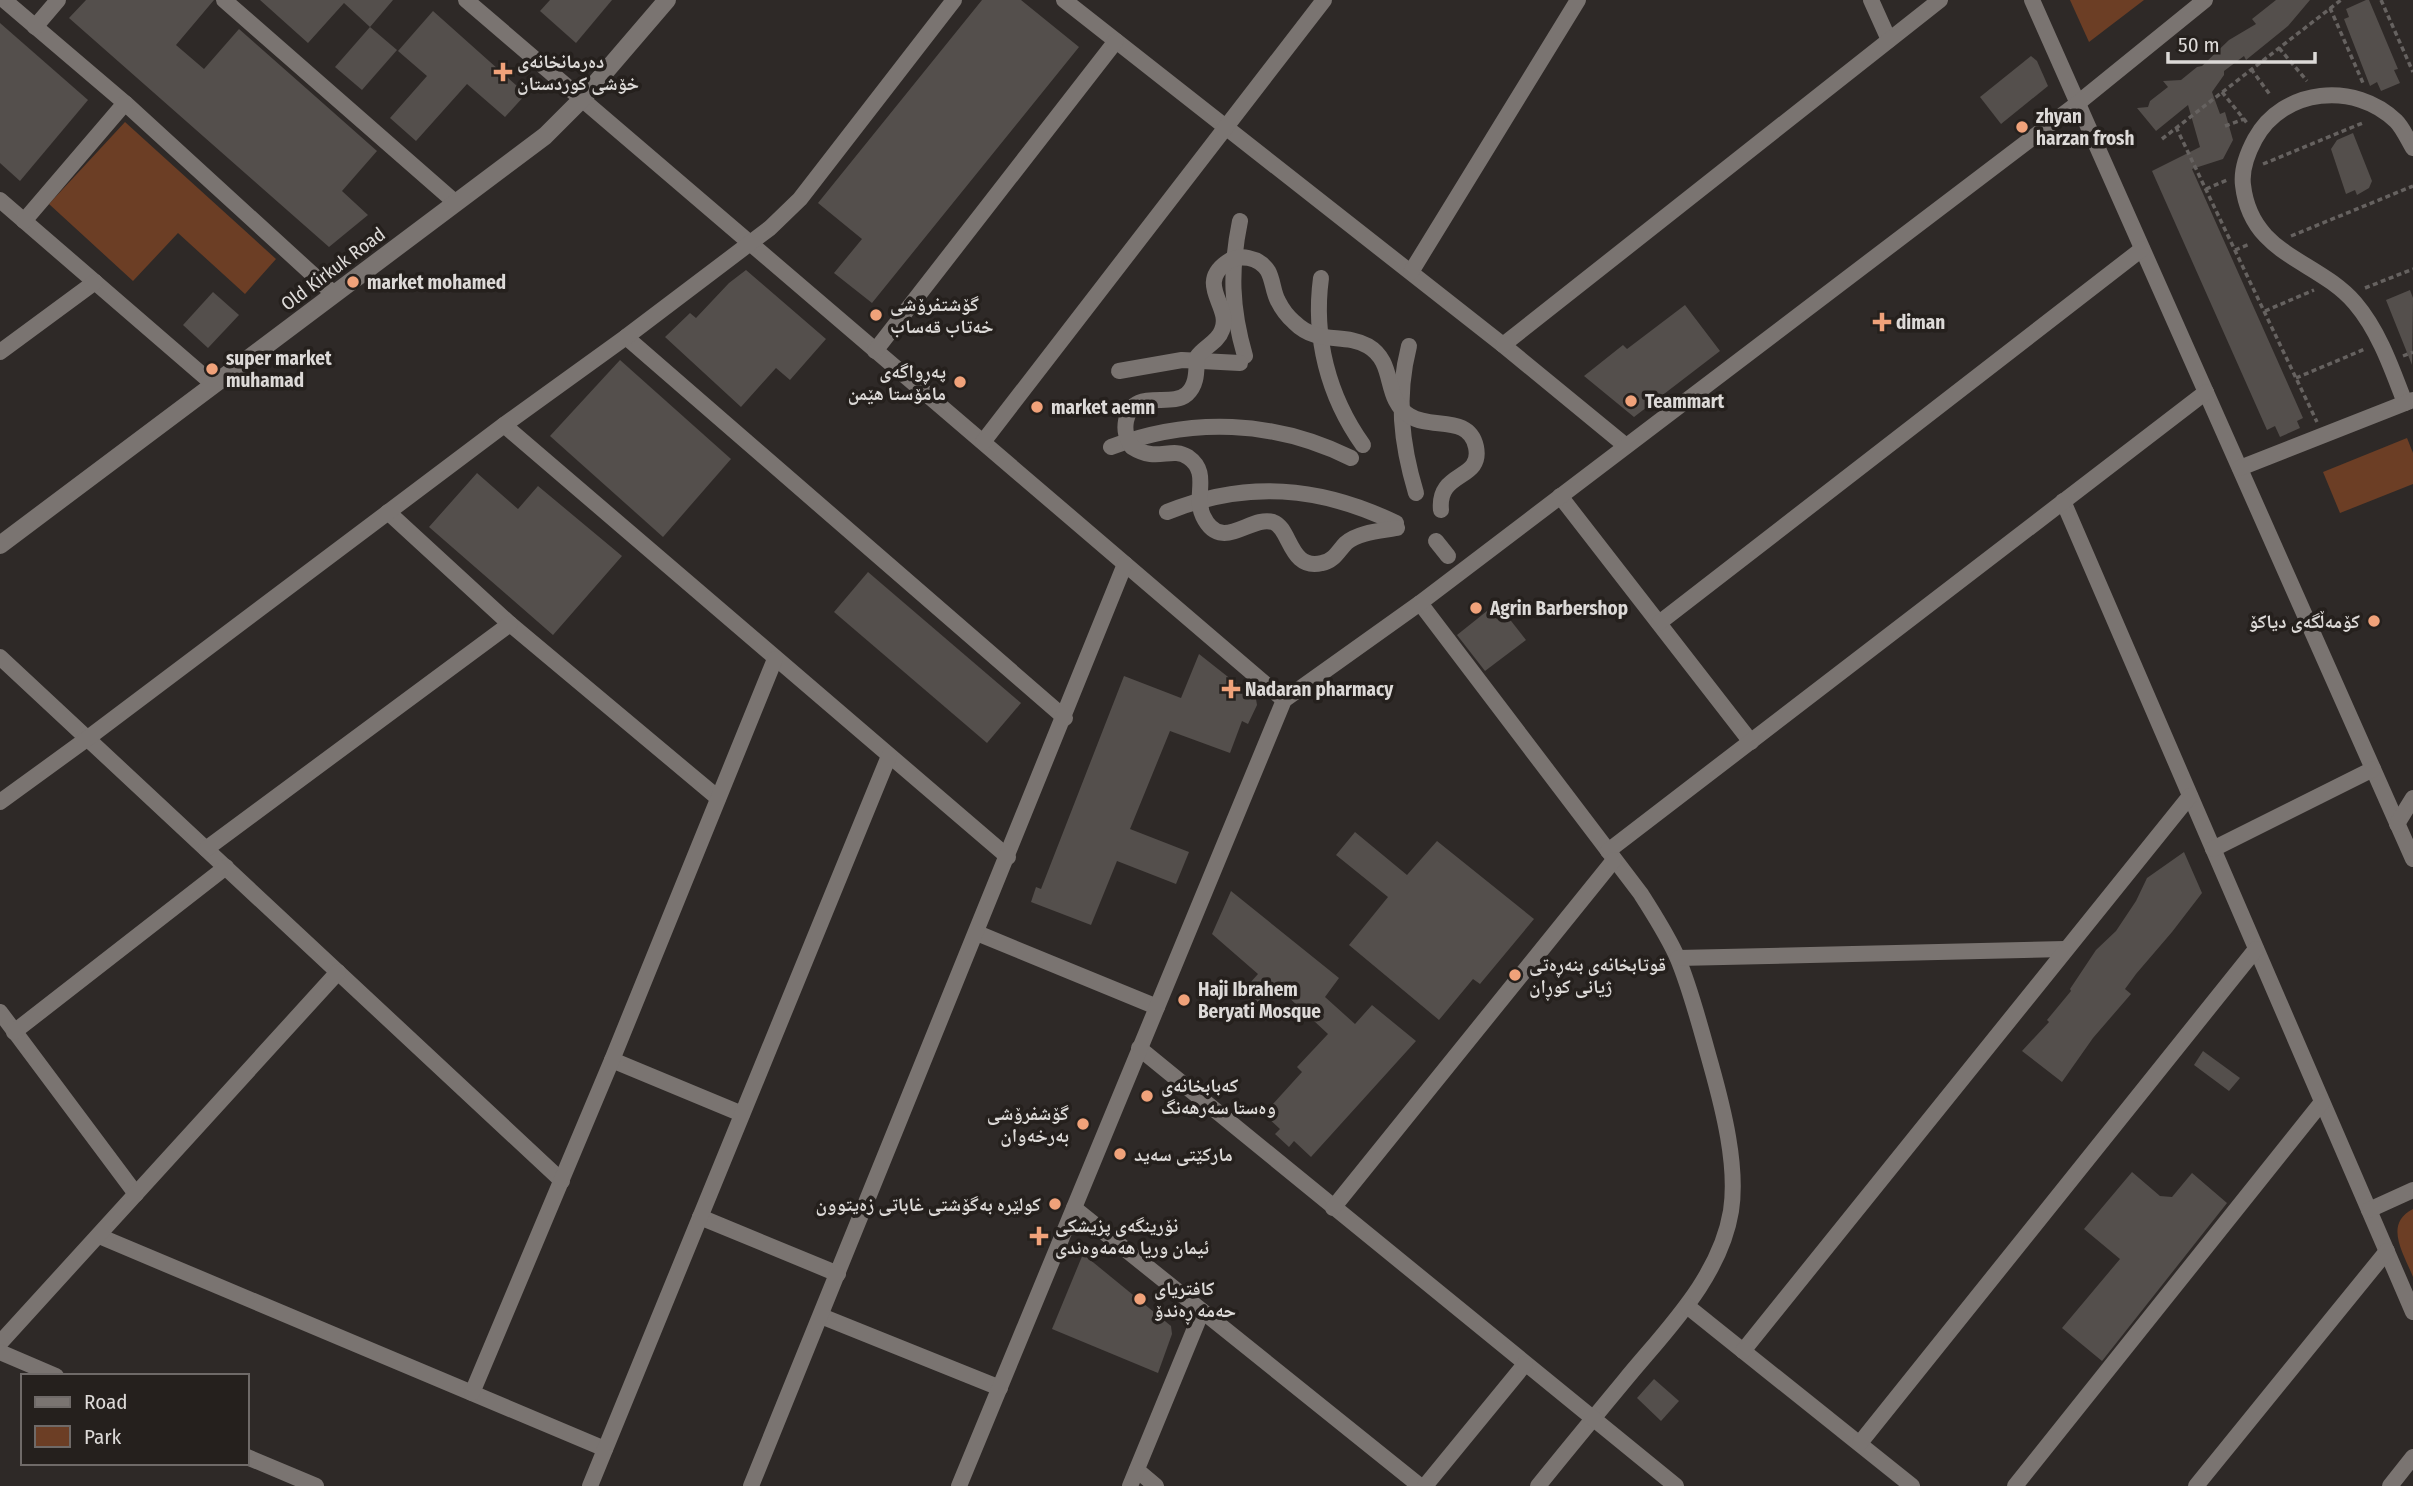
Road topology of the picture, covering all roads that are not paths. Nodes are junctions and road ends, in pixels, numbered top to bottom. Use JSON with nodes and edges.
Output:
{"nodes":[{"id":1,"x":4,"y":0,"type":"edge"},
{"id":2,"x":58,"y":0,"type":"edge"},
{"id":3,"x":223,"y":0,"type":"edge"},
{"id":4,"x":466,"y":0,"type":"edge"},
{"id":5,"x":667,"y":0,"type":"edge"},
{"id":6,"x":954,"y":0,"type":"edge"},
{"id":7,"x":1064,"y":0,"type":"edge"},
{"id":8,"x":1578,"y":0,"type":"edge"},
{"id":9,"x":1871,"y":0,"type":"edge"},
{"id":10,"x":1940,"y":0,"type":"edge"},
{"id":11,"x":2032,"y":0,"type":"edge"},
{"id":12,"x":2205,"y":0,"type":"edge"},
{"id":13,"x":1319,"y":2,"type":"edge"},
{"id":14,"x":35,"y":27,"type":"junction"},
{"id":15,"x":1889,"y":40,"type":"junction"},
{"id":16,"x":1116,"y":41,"type":"junction"},
{"id":17,"x":582,"y":99,"type":"junction"},
{"id":18,"x":125,"y":103,"type":"junction"},
{"id":19,"x":2078,"y":103,"type":"junction"},
{"id":20,"x":1226,"y":127,"type":"junction"},
{"id":21,"x":2413,"y":148,"type":"edge"},
{"id":22,"x":0,"y":200,"type":"edge"},
{"id":23,"x":456,"y":203,"type":"junction"},
{"id":24,"x":24,"y":221,"type":"junction"},
{"id":25,"x":1240,"y":221,"type":"dead end"},
{"id":26,"x":751,"y":244,"type":"junction"},
{"id":27,"x":2142,"y":249,"type":"junction"},
{"id":28,"x":1233,"y":260,"type":"junction"},
{"id":29,"x":1411,"y":272,"type":"junction"},
{"id":30,"x":1321,"y":278,"type":"dead end"},
{"id":31,"x":95,"y":282,"type":"junction"},
{"id":32,"x":334,"y":294,"type":"junction"},
{"id":33,"x":626,"y":337,"type":"junction"},
{"id":34,"x":1320,"y":337,"type":"junction"},
{"id":35,"x":1503,"y":345,"type":"junction"},
{"id":36,"x":1409,"y":346,"type":"dead end"},
{"id":37,"x":876,"y":351,"type":"junction"},
{"id":38,"x":0,"y":352,"type":"edge"},
{"id":39,"x":1197,"y":360,"type":"junction"},
{"id":40,"x":1119,"y":371,"type":"dead end"},
{"id":41,"x":214,"y":384,"type":"junction"},
{"id":42,"x":2206,"y":392,"type":"junction"},
{"id":43,"x":2409,"y":401,"type":"edge"},
{"id":44,"x":1400,"y":408,"type":"junction"},
{"id":45,"x":504,"y":425,"type":"junction"},
{"id":46,"x":1129,"y":440,"type":"junction"},
{"id":47,"x":982,"y":442,"type":"junction"},
{"id":48,"x":1363,"y":445,"type":"dead end"},
{"id":49,"x":1626,"y":446,"type":"junction"},
{"id":50,"x":1111,"y":447,"type":"dead end"},
{"id":51,"x":1351,"y":458,"type":"dead end"},
{"id":52,"x":2239,"y":468,"type":"junction"},
{"id":53,"x":1416,"y":493,"type":"dead end"},
{"id":54,"x":1560,"y":496,"type":"junction"},
{"id":55,"x":1199,"y":501,"type":"junction"},
{"id":56,"x":2063,"y":501,"type":"junction"},
{"id":57,"x":1441,"y":510,"type":"dead end"},
{"id":58,"x":388,"y":512,"type":"junction"},
{"id":59,"x":1167,"y":512,"type":"dead end"},
{"id":60,"x":1437,"y":541,"type":"dead end"},
{"id":61,"x":0,"y":545,"type":"edge"},
{"id":62,"x":1448,"y":556,"type":"dead end"},
{"id":63,"x":1125,"y":564,"type":"junction"},
{"id":64,"x":1420,"y":603,"type":"junction"},
{"id":65,"x":1659,"y":623,"type":"junction"},
{"id":66,"x":510,"y":624,"type":"junction"},
{"id":67,"x":0,"y":657,"type":"edge"},
{"id":68,"x":775,"y":659,"type":"junction"},
{"id":69,"x":1284,"y":700,"type":"junction"},
{"id":70,"x":1065,"y":718,"type":"junction"},
{"id":71,"x":88,"y":738,"type":"junction"},
{"id":72,"x":1751,"y":742,"type":"junction"},
{"id":73,"x":889,"y":756,"type":"junction"},
{"id":74,"x":2373,"y":769,"type":"junction"},
{"id":75,"x":2190,"y":796,"type":"junction"},
{"id":76,"x":718,"y":798,"type":"junction"},
{"id":77,"x":2413,"y":798,"type":"edge"},
{"id":78,"x":0,"y":802,"type":"edge"},
{"id":79,"x":2398,"y":824,"type":"junction"},
{"id":80,"x":206,"y":849,"type":"junction"},
{"id":81,"x":2213,"y":849,"type":"junction"},
{"id":82,"x":1611,"y":856,"type":"junction"},
{"id":83,"x":1008,"y":857,"type":"junction"},
{"id":84,"x":2413,"y":859,"type":"edge"},
{"id":85,"x":226,"y":867,"type":"junction"},
{"id":86,"x":977,"y":933,"type":"junction"},
{"id":87,"x":2065,"y":949,"type":"junction"},
{"id":88,"x":2256,"y":949,"type":"junction"},
{"id":89,"x":1678,"y":958,"type":"junction"},
{"id":90,"x":338,"y":972,"type":"junction"},
{"id":91,"x":1157,"y":1007,"type":"junction"},
{"id":92,"x":0,"y":1012,"type":"edge"},
{"id":93,"x":14,"y":1032,"type":"junction"},
{"id":94,"x":1139,"y":1048,"type":"junction"},
{"id":95,"x":612,"y":1060,"type":"junction"},
{"id":96,"x":2322,"y":1102,"type":"junction"},
{"id":97,"x":742,"y":1114,"type":"junction"},
{"id":98,"x":562,"y":1181,"type":"junction"},
{"id":99,"x":2413,"y":1190,"type":"edge"},
{"id":100,"x":135,"y":1194,"type":"junction"},
{"id":101,"x":1074,"y":1208,"type":"junction"},
{"id":102,"x":1333,"y":1208,"type":"junction"},
{"id":103,"x":2369,"y":1210,"type":"junction"},
{"id":104,"x":700,"y":1217,"type":"junction"},
{"id":105,"x":99,"y":1236,"type":"junction"},
{"id":106,"x":2387,"y":1251,"type":"junction"},
{"id":107,"x":838,"y":1274,"type":"junction"},
{"id":108,"x":1687,"y":1306,"type":"junction"},
{"id":109,"x":1202,"y":1311,"type":"junction"},
{"id":110,"x":2413,"y":1312,"type":"edge"},
{"id":111,"x":821,"y":1316,"type":"junction"},
{"id":112,"x":0,"y":1343,"type":"edge"},
{"id":113,"x":1743,"y":1351,"type":"junction"},
{"id":114,"x":0,"y":1352,"type":"edge"},
{"id":115,"x":1525,"y":1364,"type":"junction"},
{"id":116,"x":51,"y":1374,"type":"edge"},
{"id":117,"x":1000,"y":1388,"type":"junction"},
{"id":118,"x":472,"y":1393,"type":"junction"},
{"id":119,"x":1593,"y":1418,"type":"junction"},
{"id":120,"x":1860,"y":1443,"type":"junction"},
{"id":121,"x":605,"y":1449,"type":"junction"},
{"id":122,"x":248,"y":1457,"type":"edge"},
{"id":123,"x":2413,"y":1457,"type":"edge"},
{"id":124,"x":1137,"y":1470,"type":"junction"},
{"id":125,"x":316,"y":1486,"type":"edge"},
{"id":126,"x":590,"y":1486,"type":"edge"},
{"id":127,"x":751,"y":1486,"type":"edge"},
{"id":128,"x":959,"y":1486,"type":"edge"},
{"id":129,"x":1130,"y":1486,"type":"edge"},
{"id":130,"x":1156,"y":1486,"type":"edge"},
{"id":131,"x":1420,"y":1486,"type":"edge"},
{"id":132,"x":1425,"y":1486,"type":"edge"},
{"id":133,"x":1538,"y":1486,"type":"edge"},
{"id":134,"x":1676,"y":1486,"type":"edge"},
{"id":135,"x":1912,"y":1486,"type":"edge"},
{"id":136,"x":2015,"y":1486,"type":"edge"},
{"id":137,"x":2196,"y":1486,"type":"edge"},
{"id":138,"x":2390,"y":1486,"type":"edge"}],
"edges":[{"from":1,"to":14,"type":"street"},
{"from":2,"to":14,"type":"street"},
{"from":3,"to":23,"type":"street"},
{"from":4,"to":17,"type":"street"},
{"from":5,"to":17,"type":"street","name":"Old Kirkuk Road"},
{"from":6,"to":26,"type":"street"},
{"from":7,"to":16,"type":"street"},
{"from":8,"to":29,"type":"street"},
{"from":9,"to":15,"type":"street"},
{"from":10,"to":15,"type":"street"},
{"from":11,"to":19,"type":"street"},
{"from":12,"to":19,"type":"street"},
{"from":13,"to":20,"type":"street"},
{"from":14,"to":18,"type":"street"},
{"from":15,"to":35,"type":"street"},
{"from":16,"to":20,"type":"street"},
{"from":16,"to":37,"type":"street"},
{"from":17,"to":23,"type":"street","name":"Old Kirkuk Road"},
{"from":17,"to":26,"type":"street"},
{"from":18,"to":24,"type":"street"},
{"from":18,"to":32,"type":"street"},
{"from":19,"to":27,"type":"street"},
{"from":19,"to":49,"type":"street"},
{"from":20,"to":29,"type":"street"},
{"from":20,"to":47,"type":"street"},
{"from":21,"to":43,"type":"street"},
{"from":22,"to":24,"type":"street"},
{"from":23,"to":32,"type":"street","name":"Old Kirkuk Road"},
{"from":24,"to":31,"type":"street"},
{"from":25,"to":28,"type":"street"},
{"from":26,"to":33,"type":"street"},
{"from":26,"to":37,"type":"street"},
{"from":27,"to":42,"type":"street"},
{"from":27,"to":65,"type":"street"},
{"from":28,"to":34,"type":"street"},
{"from":28,"to":39,"type":"street"},
{"from":28,"to":39,"type":"street"},
{"from":29,"to":35,"type":"street"},
{"from":30,"to":34,"type":"street"},
{"from":31,"to":38,"type":"street"},
{"from":31,"to":41,"type":"street"},
{"from":32,"to":41,"type":"street","name":"Old Kirkuk Road"},
{"from":33,"to":45,"type":"street"},
{"from":33,"to":70,"type":"street"},
{"from":34,"to":44,"type":"street"},
{"from":34,"to":48,"type":"street"},
{"from":35,"to":49,"type":"street"},
{"from":36,"to":44,"type":"street"},
{"from":37,"to":47,"type":"street"},
{"from":39,"to":40,"type":"street"},
{"from":39,"to":46,"type":"street"},
{"from":41,"to":61,"type":"street","name":"Old Kirkuk Road"},
{"from":42,"to":52,"type":"street"},
{"from":42,"to":56,"type":"street"},
{"from":43,"to":52,"type":"street"},
{"from":44,"to":53,"type":"street"},
{"from":44,"to":57,"type":"street"},
{"from":45,"to":58,"type":"street"},
{"from":45,"to":68,"type":"street"},
{"from":46,"to":50,"type":"street"},
{"from":46,"to":51,"type":"street"},
{"from":46,"to":55,"type":"street"},
{"from":47,"to":63,"type":"street"},
{"from":49,"to":54,"type":"street"},
{"from":52,"to":74,"type":"street"},
{"from":54,"to":64,"type":"street"},
{"from":54,"to":65,"type":"street"},
{"from":55,"to":55,"type":"street"},
{"from":55,"to":59,"type":"street"},
{"from":56,"to":72,"type":"street"},
{"from":56,"to":75,"type":"street"},
{"from":58,"to":66,"type":"street"},
{"from":58,"to":71,"type":"street"},
{"from":60,"to":62,"type":"street"},
{"from":63,"to":69,"type":"street"},
{"from":63,"to":70,"type":"street"},
{"from":64,"to":69,"type":"street"},
{"from":64,"to":82,"type":"street"},
{"from":65,"to":72,"type":"street"},
{"from":66,"to":76,"type":"street"},
{"from":66,"to":80,"type":"street"},
{"from":67,"to":71,"type":"street"},
{"from":68,"to":73,"type":"street"},
{"from":68,"to":76,"type":"street"},
{"from":69,"to":91,"type":"street"},
{"from":70,"to":83,"type":"street"},
{"from":71,"to":78,"type":"street"},
{"from":71,"to":80,"type":"street"},
{"from":72,"to":82,"type":"street"},
{"from":73,"to":83,"type":"street"},
{"from":73,"to":97,"type":"street"},
{"from":74,"to":79,"type":"street"},
{"from":74,"to":81,"type":"street"},
{"from":75,"to":81,"type":"street"},
{"from":75,"to":87,"type":"street"},
{"from":76,"to":95,"type":"street"},
{"from":77,"to":79,"type":"street"},
{"from":79,"to":84,"type":"street"},
{"from":80,"to":85,"type":"street"},
{"from":81,"to":88,"type":"street"},
{"from":82,"to":89,"type":"street"},
{"from":82,"to":102,"type":"street"},
{"from":83,"to":86,"type":"street"},
{"from":85,"to":90,"type":"street"},
{"from":85,"to":93,"type":"street"},
{"from":86,"to":91,"type":"street"},
{"from":86,"to":107,"type":"street"},
{"from":87,"to":89,"type":"street"},
{"from":87,"to":113,"type":"street"},
{"from":88,"to":96,"type":"street"},
{"from":88,"to":120,"type":"street"},
{"from":89,"to":108,"type":"street"},
{"from":90,"to":98,"type":"street"},
{"from":90,"to":100,"type":"street"},
{"from":91,"to":94,"type":"street"},
{"from":92,"to":93,"type":"street"},
{"from":93,"to":100,"type":"street"},
{"from":94,"to":101,"type":"street"},
{"from":94,"to":102,"type":"street"},
{"from":95,"to":97,"type":"street"},
{"from":95,"to":98,"type":"street"},
{"from":96,"to":103,"type":"street"},
{"from":96,"to":136,"type":"street"},
{"from":97,"to":104,"type":"street"},
{"from":98,"to":118,"type":"street"},
{"from":99,"to":103,"type":"street"},
{"from":100,"to":105,"type":"street"},
{"from":101,"to":109,"type":"street"},
{"from":101,"to":117,"type":"street"},
{"from":102,"to":115,"type":"street"},
{"from":103,"to":106,"type":"street"},
{"from":104,"to":107,"type":"street"},
{"from":104,"to":121,"type":"street"},
{"from":105,"to":112,"type":"street"},
{"from":105,"to":118,"type":"street"},
{"from":106,"to":110,"type":"street"},
{"from":106,"to":137,"type":"street"},
{"from":107,"to":111,"type":"street"},
{"from":108,"to":113,"type":"street"},
{"from":108,"to":119,"type":"street"},
{"from":109,"to":124,"type":"street"},
{"from":109,"to":131,"type":"street"},
{"from":111,"to":117,"type":"street"},
{"from":111,"to":127,"type":"street"},
{"from":113,"to":120,"type":"street"},
{"from":114,"to":116,"type":"street"},
{"from":115,"to":119,"type":"street"},
{"from":115,"to":132,"type":"street"},
{"from":117,"to":128,"type":"street"},
{"from":118,"to":121,"type":"street"},
{"from":119,"to":133,"type":"street"},
{"from":119,"to":134,"type":"street"},
{"from":120,"to":135,"type":"street"},
{"from":121,"to":126,"type":"street"},
{"from":122,"to":125,"type":"street"},
{"from":123,"to":138,"type":"street"},
{"from":124,"to":129,"type":"street"},
{"from":124,"to":130,"type":"street"}]}
